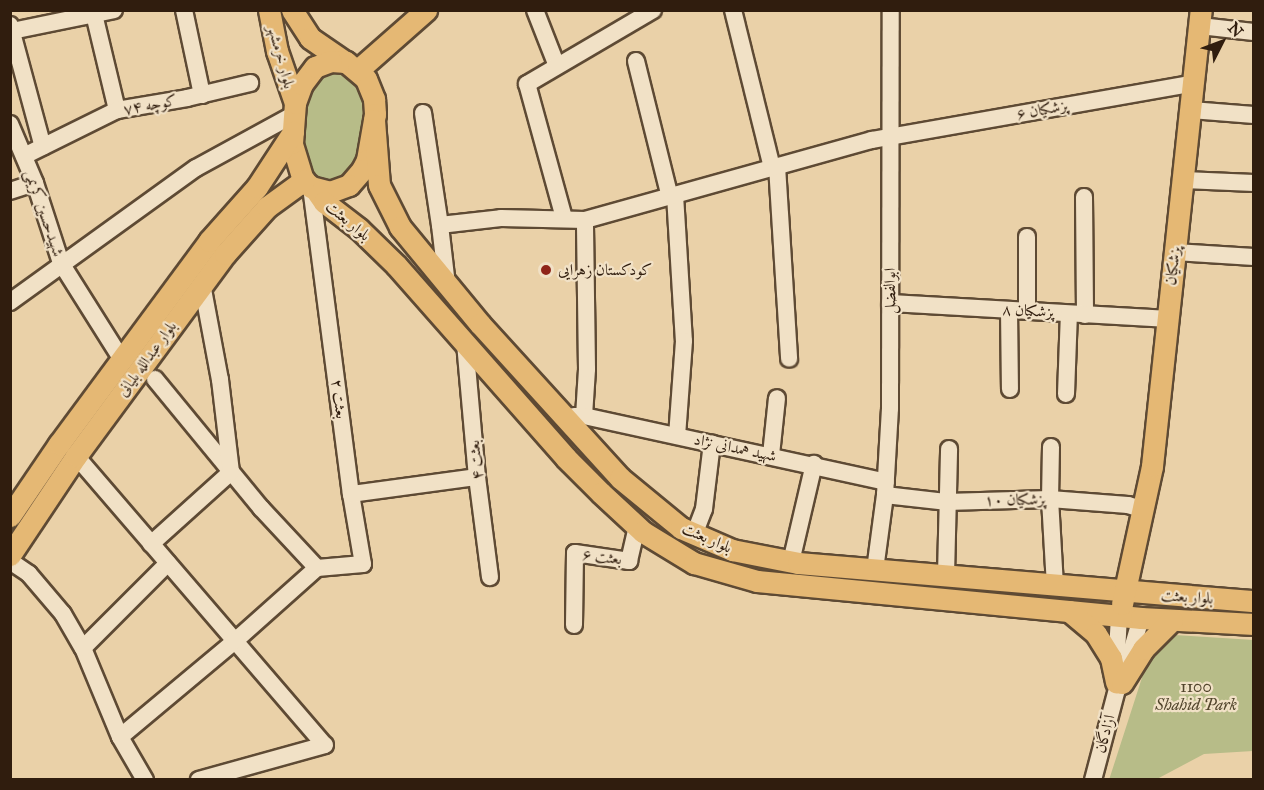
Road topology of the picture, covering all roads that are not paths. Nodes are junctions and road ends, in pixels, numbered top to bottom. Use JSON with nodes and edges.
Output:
{"nodes":[{"id":1,"x":114,"y":10,"type":"edge"},
{"id":2,"x":184,"y":10,"type":"edge"},
{"id":3,"x":287,"y":10,"type":"edge"},
{"id":4,"x":292,"y":10,"type":"edge"},
{"id":5,"x":426,"y":10,"type":"edge"},
{"id":6,"x":535,"y":10,"type":"edge"},
{"id":7,"x":653,"y":10,"type":"edge"},
{"id":8,"x":733,"y":10,"type":"edge"},
{"id":9,"x":891,"y":10,"type":"edge"},
{"id":10,"x":269,"y":11,"type":"edge"},
{"id":11,"x":93,"y":12,"type":"edge"},
{"id":12,"x":1200,"y":18,"type":"edge"},
{"id":13,"x":11,"y":28,"type":"edge"},
{"id":14,"x":1254,"y":32,"type":"edge"},
{"id":15,"x":636,"y":61,"type":"dead end"},
{"id":16,"x":352,"y":66,"type":"junction"},
{"id":17,"x":557,"y":66,"type":"junction"},
{"id":18,"x":250,"y":83,"type":"dead end"},
{"id":19,"x":1194,"y":83,"type":"junction"},
{"id":20,"x":202,"y":94,"type":"junction"},
{"id":21,"x":1191,"y":110,"type":"junction"},
{"id":22,"x":117,"y":111,"type":"junction"},
{"id":23,"x":423,"y":113,"type":"dead end"},
{"id":24,"x":1254,"y":115,"type":"edge"},
{"id":25,"x":293,"y":117,"type":"junction"},
{"id":26,"x":374,"y":120,"type":"junction"},
{"id":27,"x":10,"y":124,"type":"edge"},
{"id":28,"x":891,"y":138,"type":"junction"},
{"id":29,"x":43,"y":147,"type":"junction"},
{"id":30,"x":24,"y":156,"type":"junction"},
{"id":31,"x":775,"y":167,"type":"junction"},
{"id":32,"x":1184,"y":180,"type":"junction"},
{"id":33,"x":34,"y":183,"type":"junction"},
{"id":34,"x":1254,"y":183,"type":"edge"},
{"id":35,"x":310,"y":185,"type":"junction"},
{"id":36,"x":10,"y":191,"type":"edge"},
{"id":37,"x":673,"y":196,"type":"junction"},
{"id":38,"x":1084,"y":197,"type":"dead end"},
{"id":39,"x":564,"y":218,"type":"junction"},
{"id":40,"x":585,"y":220,"type":"junction"},
{"id":41,"x":440,"y":225,"type":"junction"},
{"id":42,"x":1027,"y":237,"type":"dead end"},
{"id":43,"x":1175,"y":252,"type":"junction"},
{"id":44,"x":1254,"y":257,"type":"edge"},
{"id":45,"x":61,"y":263,"type":"junction"},
{"id":46,"x":202,"y":284,"type":"junction"},
{"id":47,"x":447,"y":286,"type":"junction"},
{"id":48,"x":10,"y":302,"type":"edge"},
{"id":49,"x":890,"y":303,"type":"junction"},
{"id":50,"x":1009,"y":310,"type":"junction"},
{"id":51,"x":1027,"y":311,"type":"junction"},
{"id":52,"x":1077,"y":314,"type":"junction"},
{"id":53,"x":1166,"y":319,"type":"junction"},
{"id":54,"x":465,"y":343,"type":"junction"},
{"id":55,"x":789,"y":358,"type":"dead end"},
{"id":56,"x":122,"y":360,"type":"junction"},
{"id":57,"x":155,"y":379,"type":"dead end"},
{"id":58,"x":1010,"y":389,"type":"dead end"},
{"id":59,"x":1066,"y":394,"type":"dead end"},
{"id":60,"x":777,"y":398,"type":"dead end"},
{"id":61,"x":574,"y":417,"type":"junction"},
{"id":62,"x":677,"y":436,"type":"junction"},
{"id":63,"x":712,"y":443,"type":"junction"},
{"id":64,"x":1051,"y":447,"type":"dead end"},
{"id":65,"x":949,"y":449,"type":"dead end"},
{"id":66,"x":771,"y":455,"type":"junction"},
{"id":67,"x":76,"y":456,"type":"junction"},
{"id":68,"x":814,"y":464,"type":"junction"},
{"id":69,"x":231,"y":472,"type":"junction"},
{"id":70,"x":477,"y":477,"type":"junction"},
{"id":71,"x":886,"y":489,"type":"junction"},
{"id":72,"x":351,"y":494,"type":"junction"},
{"id":73,"x":1050,"y":499,"type":"junction"},
{"id":74,"x":946,"y":502,"type":"junction"},
{"id":75,"x":10,"y":516,"type":"edge"},
{"id":76,"x":1143,"y":516,"type":"junction"},
{"id":77,"x":637,"y":526,"type":"junction"},
{"id":78,"x":693,"y":535,"type":"junction"},
{"id":79,"x":152,"y":544,"type":"junction"},
{"id":80,"x":10,"y":555,"type":"edge"},
{"id":81,"x":10,"y":561,"type":"edge"},
{"id":82,"x":791,"y":562,"type":"junction"},
{"id":83,"x":168,"y":563,"type":"junction"},
{"id":84,"x":317,"y":568,"type":"junction"},
{"id":85,"x":875,"y":570,"type":"junction"},
{"id":86,"x":945,"y":575,"type":"junction"},
{"id":87,"x":490,"y":577,"type":"dead end"},
{"id":88,"x":1056,"y":585,"type":"junction"},
{"id":89,"x":1134,"y":592,"type":"junction"},
{"id":90,"x":1254,"y":601,"type":"edge"},
{"id":91,"x":1069,"y":611,"type":"junction"},
{"id":92,"x":1119,"y":616,"type":"junction"},
{"id":93,"x":1141,"y":618,"type":"junction"},
{"id":94,"x":1172,"y":620,"type":"junction"},
{"id":95,"x":1254,"y":624,"type":"edge"},
{"id":96,"x":574,"y":625,"type":"dead end"},
{"id":97,"x":236,"y":641,"type":"junction"},
{"id":98,"x":83,"y":648,"type":"junction"},
{"id":99,"x":1118,"y":685,"type":"junction"},
{"id":100,"x":120,"y":737,"type":"junction"},
{"id":101,"x":201,"y":779,"type":"edge"},
{"id":102,"x":145,"y":780,"type":"edge"},
{"id":103,"x":1093,"y":780,"type":"edge"}],
"edges":[{"from":1,"to":11,"type":"street"},
{"from":2,"to":20,"type":"street"},
{"from":3,"to":10,"type":"main road"},
{"from":4,"to":16,"type":"main road","name":"بلوار خرمشهر"},
{"from":5,"to":16,"type":"main road"},
{"from":6,"to":17,"type":"street"},
{"from":7,"to":17,"type":"street"},
{"from":8,"to":31,"type":"street"},
{"from":9,"to":28,"type":"street","name":"ابوالفضل"},
{"from":10,"to":25,"type":"main road","name":"بلوار خرمشهر"},
{"from":11,"to":13,"type":"street"},
{"from":11,"to":22,"type":"street"},
{"from":12,"to":14,"type":"street"},
{"from":12,"to":19,"type":"main road","name":"پزشکیان"},
{"from":13,"to":29,"type":"street"},
{"from":15,"to":37,"type":"street"},
{"from":16,"to":25,"type":"main road"},
{"from":16,"to":26,"type":"main road"},
{"from":17,"to":39,"type":"street"},
{"from":18,"to":20,"type":"street","name":"کوچه ۷۴"},
{"from":19,"to":21,"type":"main road","name":"پزشکیان"},
{"from":19,"to":28,"type":"street","name":"پزشکیان ۶"},
{"from":20,"to":22,"type":"street","name":"کوچه ۷۴"},
{"from":21,"to":24,"type":"street"},
{"from":21,"to":32,"type":"main road","name":"پزشکیان"},
{"from":22,"to":29,"type":"street","name":"کوچه ۷۴"},
{"from":23,"to":41,"type":"street"},
{"from":25,"to":35,"type":"main road"},
{"from":25,"to":45,"type":"street"},
{"from":25,"to":56,"type":"main road","name":"بلوار عبدالله بلیانی"},
{"from":26,"to":35,"type":"main road"},
{"from":26,"to":47,"type":"main road","name":"بلوار بعثت"},
{"from":27,"to":30,"type":"street","name":"شهیدحسین کریمی"},
{"from":28,"to":31,"type":"street","name":"پزشکیان ۶"},
{"from":28,"to":49,"type":"street","name":"ابوالفضل"},
{"from":29,"to":30,"type":"street","name":"کوچه ۷۴"},
{"from":30,"to":33,"type":"street","name":"شهیدحسین کریمی"},
{"from":31,"to":37,"type":"street","name":"پزشکیان ۶"},
{"from":31,"to":55,"type":"street"},
{"from":32,"to":34,"type":"street"},
{"from":32,"to":43,"type":"main road","name":"پزشکیان"},
{"from":33,"to":36,"type":"street"},
{"from":33,"to":45,"type":"street","name":"شهیدحسین کریمی"},
{"from":35,"to":46,"type":"main road","name":"بلوار عبدالله بلیانی"},
{"from":35,"to":54,"type":"main road","name":"بلوار بعثت"},
{"from":35,"to":72,"type":"street","name":"بعثت ۲"},
{"from":37,"to":40,"type":"street","name":"پزشکیان ۶"},
{"from":37,"to":62,"type":"street"},
{"from":38,"to":52,"type":"street"},
{"from":39,"to":40,"type":"street"},
{"from":39,"to":41,"type":"street"},
{"from":40,"to":61,"type":"street"},
{"from":41,"to":47,"type":"street"},
{"from":42,"to":51,"type":"street"},
{"from":43,"to":44,"type":"street"},
{"from":43,"to":53,"type":"main road","name":"پزشکیان"},
{"from":45,"to":48,"type":"street"},
{"from":45,"to":56,"type":"street","name":"شهیدحسین کریمی"},
{"from":46,"to":67,"type":"main road","name":"بلوار عبدالله بلیانی"},
{"from":46,"to":69,"type":"street"},
{"from":47,"to":61,"type":"main road","name":"بلوار بعثت"},
{"from":49,"to":50,"type":"street","name":"پزشکیان ۸"},
{"from":49,"to":71,"type":"street","name":"ابوالفضل"},
{"from":50,"to":51,"type":"street","name":"پزشکیان ۸"},
{"from":50,"to":58,"type":"street"},
{"from":51,"to":52,"type":"street","name":"پزشکیان ۸"},
{"from":52,"to":53,"type":"street","name":"پزشکیان ۸"},
{"from":52,"to":59,"type":"street"},
{"from":53,"to":76,"type":"main road","name":"پزشکیان"},
{"from":54,"to":70,"type":"street","name":"بعثت ۴"},
{"from":54,"to":77,"type":"main road","name":"بلوار بعثت"},
{"from":56,"to":75,"type":"main road","name":"بلوار عبدالله بلیانی"},
{"from":57,"to":69,"type":"street"},
{"from":60,"to":66,"type":"street"},
{"from":61,"to":62,"type":"street","name":"شهید همدانی نژاد"},
{"from":61,"to":78,"type":"main road","name":"بلوار بعثت"},
{"from":62,"to":63,"type":"street","name":"شهید همدانی نژاد"},
{"from":63,"to":66,"type":"street","name":"شهید همدانی نژاد"},
{"from":63,"to":78,"type":"street"},
{"from":64,"to":73,"type":"street"},
{"from":65,"to":74,"type":"street"},
{"from":66,"to":68,"type":"street","name":"شهید همدانی نژاد"},
{"from":67,"to":79,"type":"street"},
{"from":67,"to":80,"type":"main road","name":"بلوار عبدالله بلیانی"},
{"from":68,"to":71,"type":"street","name":"شهید همدانی نژاد"},
{"from":68,"to":82,"type":"street"},
{"from":69,"to":79,"type":"street"},
{"from":69,"to":84,"type":"street"},
{"from":70,"to":72,"type":"street"},
{"from":70,"to":87,"type":"street","name":"بعثت ۴"},
{"from":71,"to":74,"type":"street","name":"پزشکیان ۱۰"},
{"from":71,"to":85,"type":"street","name":"ابوالفضل"},
{"from":72,"to":84,"type":"street","name":"بعثت ۲"},
{"from":73,"to":74,"type":"street","name":"پزشکیان ۱۰"},
{"from":73,"to":76,"type":"street","name":"پزشکیان ۱۰"},
{"from":73,"to":88,"type":"street"},
{"from":74,"to":86,"type":"street"},
{"from":76,"to":89,"type":"main road","name":"پزشکیان"},
{"from":77,"to":91,"type":"main road","name":"بلوار بعثت"},
{"from":77,"to":96,"type":"street","name":"بعثت ۶"},
{"from":78,"to":82,"type":"main road","name":"بلوار بعثت"},
{"from":79,"to":83,"type":"street"},
{"from":81,"to":98,"type":"street"},
{"from":82,"to":85,"type":"main road","name":"بلوار بعثت"},
{"from":83,"to":97,"type":"street"},
{"from":83,"to":98,"type":"street"},
{"from":84,"to":97,"type":"street"},
{"from":85,"to":86,"type":"main road","name":"بلوار بعثت"},
{"from":86,"to":88,"type":"main road","name":"بلوار بعثت"},
{"from":88,"to":89,"type":"main road","name":"بلوار بعثت"},
{"from":89,"to":90,"type":"main road","name":"بلوار بعثت"},
{"from":89,"to":92,"type":"main road","name":"پزشکیان"},
{"from":89,"to":93,"type":"main road","name":"پزشکیان"},
{"from":91,"to":92,"type":"main road","name":"بلوار بعثت"},
{"from":91,"to":99,"type":"main road"},
{"from":92,"to":93,"type":"main road","name":"بلوار بعثت"},
{"from":92,"to":99,"type":"street"},
{"from":93,"to":94,"type":"main road","name":"بلوار بعثت"},
{"from":93,"to":99,"type":"street"},
{"from":94,"to":95,"type":"main road","name":"بلوار بعثت"},
{"from":94,"to":99,"type":"main road"},
{"from":97,"to":100,"type":"street"},
{"from":97,"to":101,"type":"street"},
{"from":98,"to":100,"type":"street"},
{"from":99,"to":103,"type":"street","name":"آزادگان"},
{"from":100,"to":102,"type":"street"}]}
